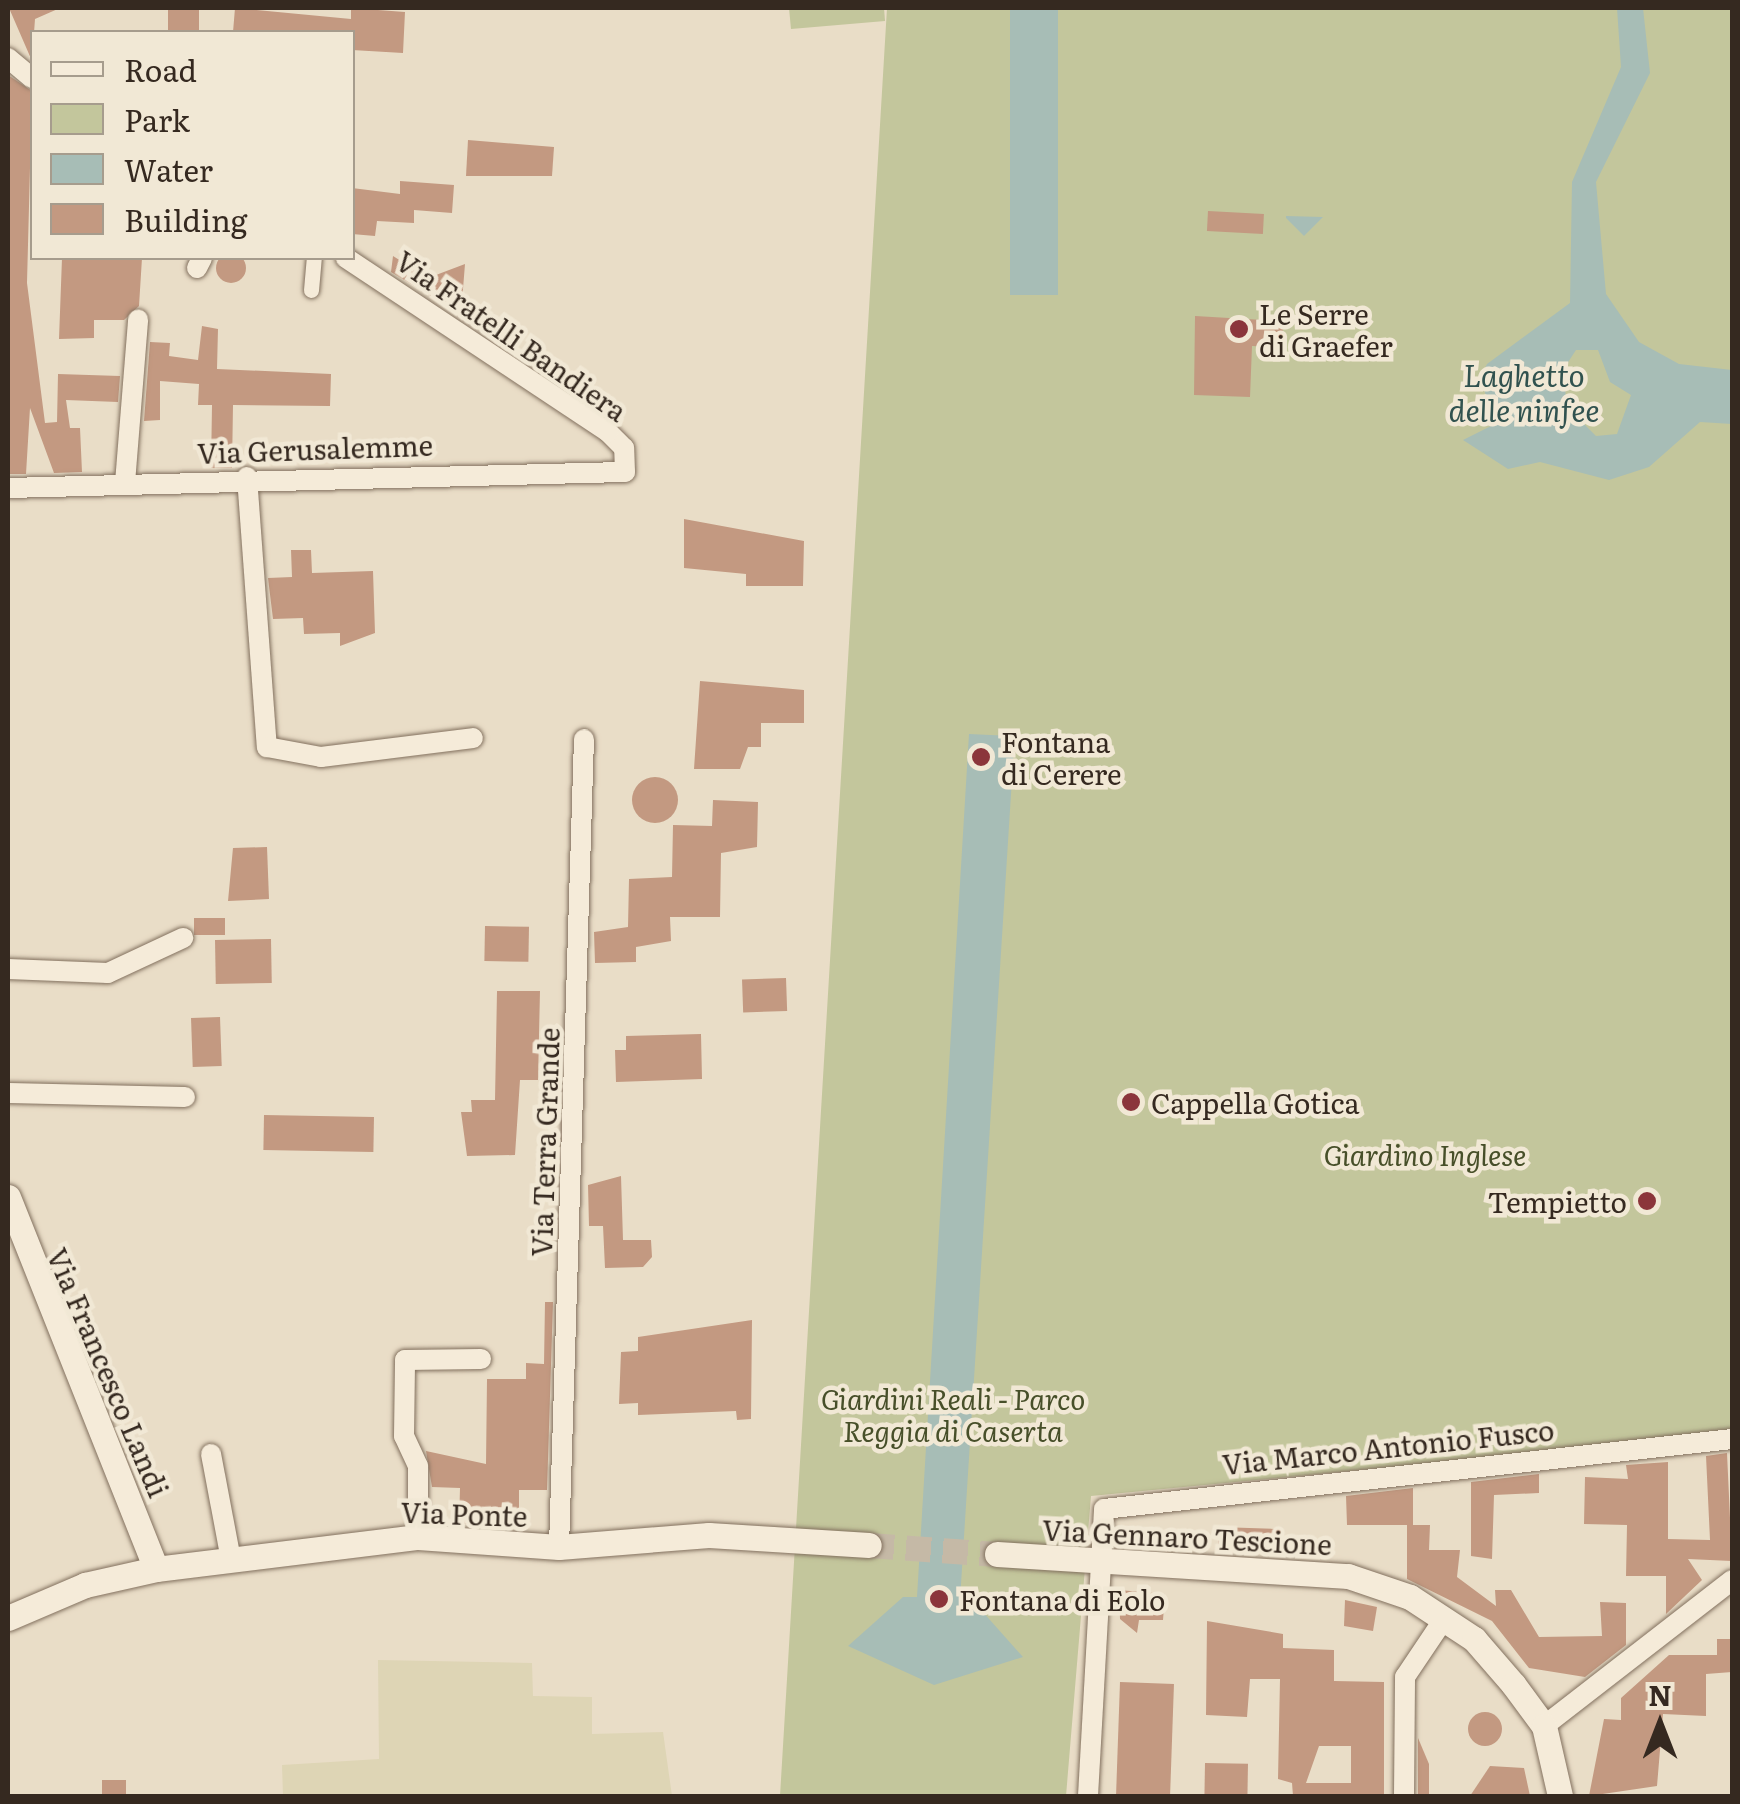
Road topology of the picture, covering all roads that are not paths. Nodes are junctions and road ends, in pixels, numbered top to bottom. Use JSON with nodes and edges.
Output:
{"nodes":[{"id":1,"x":8,"y":58,"type":"edge"},
{"id":2,"x":30,"y":76,"type":"edge"},
{"id":3,"x":314,"y":260,"type":"edge"},
{"id":4,"x":349,"y":260,"type":"edge"},
{"id":5,"x":311,"y":290,"type":"dead end"},
{"id":6,"x":138,"y":320,"type":"dead end"},
{"id":7,"x":625,"y":472,"type":"joint"},
{"id":8,"x":248,"y":478,"type":"junction"},
{"id":9,"x":125,"y":483,"type":"junction"},
{"id":10,"x":8,"y":488,"type":"edge"},
{"id":11,"x":473,"y":738,"type":"dead end"},
{"id":12,"x":584,"y":739,"type":"dead end"},
{"id":13,"x":183,"y":938,"type":"dead end"},
{"id":14,"x":8,"y":969,"type":"edge"},
{"id":15,"x":8,"y":1093,"type":"edge"},
{"id":16,"x":185,"y":1097,"type":"dead end"},
{"id":17,"x":8,"y":1196,"type":"edge"},
{"id":18,"x":481,"y":1359,"type":"dead end"},
{"id":19,"x":1732,"y":1439,"type":"edge"},
{"id":20,"x":212,"y":1454,"type":"dead end"},
{"id":21,"x":418,"y":1537,"type":"junction"},
{"id":22,"x":868,"y":1545,"type":"tunnel mouth"},
{"id":23,"x":558,"y":1548,"type":"junction"},
{"id":24,"x":998,"y":1554,"type":"tunnel mouth"},
{"id":25,"x":231,"y":1560,"type":"junction"},
{"id":26,"x":1104,"y":1563,"type":"junction"},
{"id":27,"x":156,"y":1570,"type":"junction"},
{"id":28,"x":1732,"y":1580,"type":"edge"},
{"id":29,"x":8,"y":1618,"type":"edge"},
{"id":30,"x":1444,"y":1620,"type":"junction"},
{"id":31,"x":1544,"y":1726,"type":"junction"},
{"id":32,"x":1088,"y":1796,"type":"edge"},
{"id":33,"x":1404,"y":1796,"type":"edge"},
{"id":34,"x":1560,"y":1796,"type":"edge"}],
"edges":[{"from":1,"to":2,"type":"street"},
{"from":3,"to":5,"type":"street"},
{"from":4,"to":7,"type":"street","name":"Via Fratelli Bandiera"},
{"from":6,"to":9,"type":"street"},
{"from":7,"to":8,"type":"street","name":"Via Gerusalemme"},
{"from":8,"to":9,"type":"street","name":"Via Gerusalemme"},
{"from":8,"to":11,"type":"street"},
{"from":9,"to":10,"type":"street","name":"Via Gerusalemme"},
{"from":12,"to":23,"type":"street","name":"Via Terra Grande"},
{"from":13,"to":14,"type":"street"},
{"from":15,"to":16,"type":"street"},
{"from":17,"to":27,"type":"street","name":"Via Francesco Landi"},
{"from":18,"to":21,"type":"street"},
{"from":19,"to":26,"type":"street","name":"Via Marco Antonio Fusco"},
{"from":20,"to":25,"type":"street"},
{"from":21,"to":23,"type":"street","name":"Via Ponte"},
{"from":21,"to":25,"type":"street","name":"Via Ponte"},
{"from":22,"to":23,"type":"street","name":"Via Ponte"},
{"from":24,"to":26,"type":"street","name":"Via Gennaro Tescione"},
{"from":25,"to":27,"type":"street","name":"Via Ponte"},
{"from":26,"to":30,"type":"street","name":"Via Gennaro Tescione"},
{"from":26,"to":32,"type":"street","name":"Via Marco Antonio Fusco"},
{"from":27,"to":29,"type":"street","name":"Via Ponte"},
{"from":28,"to":31,"type":"street"},
{"from":30,"to":31,"type":"street","name":"Via Gennaro Tescione"},
{"from":30,"to":33,"type":"street"},
{"from":31,"to":34,"type":"street","name":"Via Gennaro Tescione"}]}
